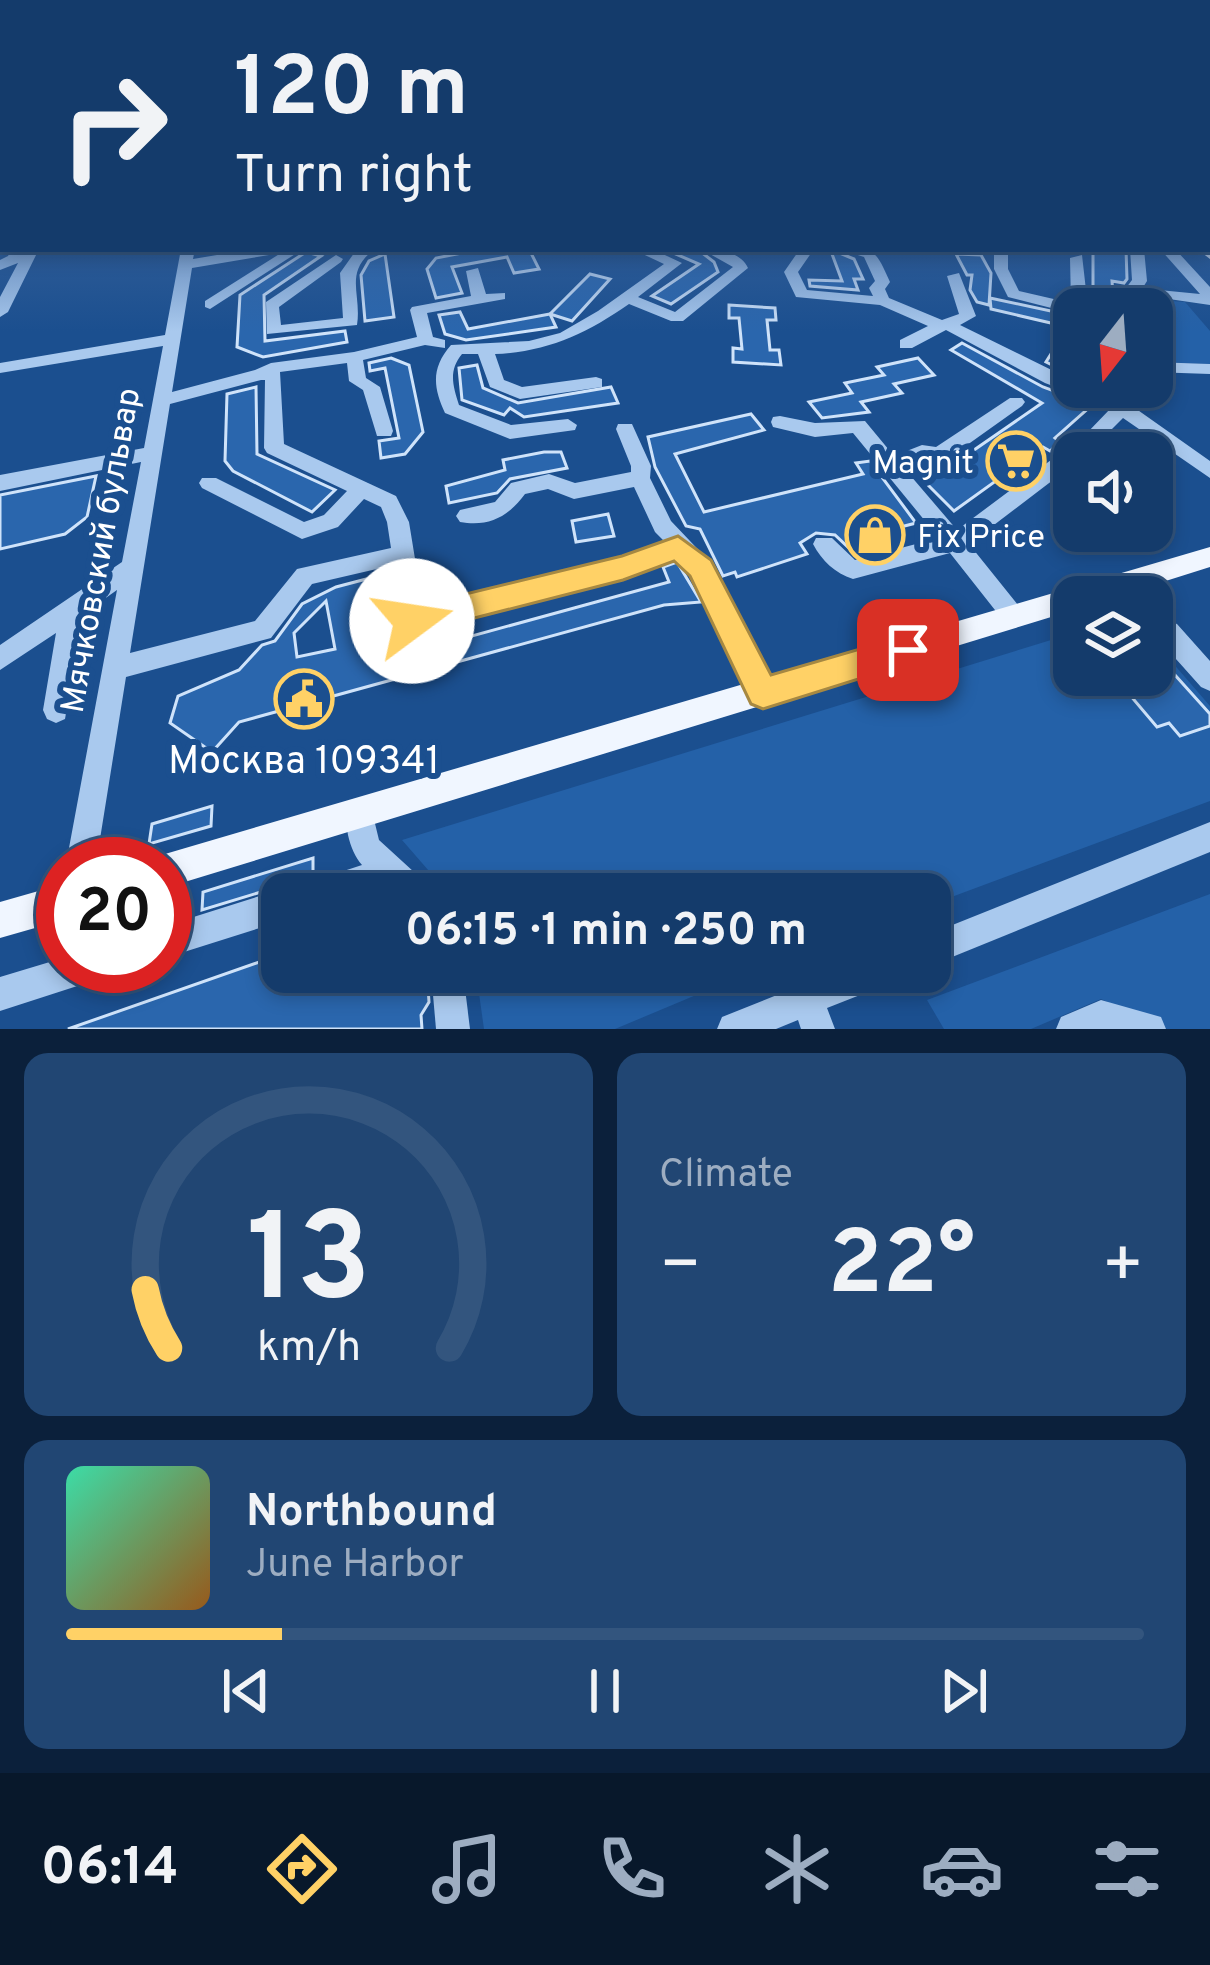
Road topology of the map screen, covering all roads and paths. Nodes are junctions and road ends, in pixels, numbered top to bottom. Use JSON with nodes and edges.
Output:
{"nodes":[{"id":1,"x":30,"y":252,"type":"edge"},
{"id":2,"x":244,"y":252,"type":"edge"},
{"id":3,"x":294,"y":252,"type":"edge"},
{"id":4,"x":310,"y":252,"type":"edge"},
{"id":5,"x":357,"y":252,"type":"edge"},
{"id":6,"x":364,"y":252,"type":"edge"},
{"id":7,"x":648,"y":252,"type":"edge"},
{"id":8,"x":713,"y":252,"type":"edge"},
{"id":9,"x":805,"y":252,"type":"edge"},
{"id":10,"x":860,"y":252,"type":"edge"},
{"id":11,"x":1000,"y":252,"type":"edge"},
{"id":12,"x":1137,"y":252,"type":"edge"},
{"id":13,"x":1170,"y":252,"type":"edge"},
{"id":14,"x":186,"y":257,"type":"edge"},
{"id":15,"x":1076,"y":258,"type":"dead end"},
{"id":16,"x":336,"y":259,"type":"junction"},
{"id":17,"x":473,"y":271,"type":"dead end"},
{"id":18,"x":954,"y":276,"type":"dead end"},
{"id":19,"x":1134,"y":288,"type":"edge"},
{"id":20,"x":1173,"y":292,"type":"edge"},
{"id":21,"x":1207,"y":293,"type":"edge"},
{"id":22,"x":500,"y":296,"type":"dead end"},
{"id":23,"x":627,"y":298,"type":"junction"},
{"id":24,"x":480,"y":300,"type":"junction"},
{"id":25,"x":883,"y":301,"type":"junction"},
{"id":26,"x":210,"y":304,"type":"dead end"},
{"id":27,"x":0,"y":310,"type":"edge"},
{"id":28,"x":944,"y":325,"type":"junction"},
{"id":29,"x":172,"y":338,"type":"junction"},
{"id":30,"x":426,"y":340,"type":"junction"},
{"id":31,"x":906,"y":344,"type":"dead end"},
{"id":32,"x":457,"y":350,"type":"junction"},
{"id":33,"x":485,"y":350,"type":"junction"},
{"id":34,"x":354,"y":357,"type":"junction"},
{"id":35,"x":0,"y":368,"type":"edge"},
{"id":36,"x":1173,"y":368,"type":"edge"},
{"id":37,"x":1210,"y":369,"type":"edge"},
{"id":38,"x":261,"y":374,"type":"junction"},
{"id":39,"x":1053,"y":380,"type":"edge"},
{"id":40,"x":596,"y":383,"type":"dead end"},
{"id":41,"x":163,"y":400,"type":"junction"},
{"id":42,"x":1016,"y":402,"type":"dead end"},
{"id":43,"x":1113,"y":408,"type":"edge"},
{"id":44,"x":1130,"y":408,"type":"edge"},
{"id":45,"x":780,"y":422,"type":"dead end"},
{"id":46,"x":568,"y":424,"type":"dead end"},
{"id":47,"x":626,"y":429,"type":"dead end"},
{"id":48,"x":384,"y":431,"type":"dead end"},
{"id":49,"x":153,"y":453,"type":"junction"},
{"id":50,"x":893,"y":465,"type":"junction"},
{"id":51,"x":1210,"y":472,"type":"edge"},
{"id":52,"x":640,"y":478,"type":"junction"},
{"id":53,"x":0,"y":483,"type":"edge"},
{"id":54,"x":208,"y":483,"type":"dead end"},
{"id":55,"x":359,"y":491,"type":"junction"},
{"id":56,"x":467,"y":517,"type":"dead end"},
{"id":57,"x":955,"y":543,"type":"junction"},
{"id":58,"x":824,"y":544,"type":"dead end"},
{"id":59,"x":678,"y":548,"type":"junction"},
{"id":60,"x":403,"y":554,"type":"junction"},
{"id":61,"x":1210,"y":557,"type":"edge"},
{"id":62,"x":133,"y":567,"type":"junction"},
{"id":63,"x":1160,"y":576,"type":"edge"},
{"id":64,"x":1053,"y":605,"type":"edge"},
{"id":65,"x":72,"y":610,"type":"junction"},
{"id":66,"x":1014,"y":617,"type":"junction"},
{"id":67,"x":1173,"y":638,"type":"edge"},
{"id":68,"x":0,"y":659,"type":"edge"},
{"id":69,"x":113,"y":669,"type":"junction"},
{"id":70,"x":1210,"y":679,"type":"edge"},
{"id":71,"x":763,"y":693,"type":"junction"},
{"id":72,"x":56,"y":710,"type":"dead end"},
{"id":73,"x":360,"y":813,"type":"junction"},
{"id":74,"x":85,"y":837,"type":"edge"},
{"id":75,"x":1210,"y":837,"type":"edge"},
{"id":76,"x":192,"y":864,"type":"edge"},
{"id":77,"x":389,"y":872,"type":"joint"},
{"id":78,"x":386,"y":873,"type":"edge"},
{"id":79,"x":36,"y":910,"type":"edge"},
{"id":80,"x":261,"y":912,"type":"edge"},
{"id":81,"x":0,"y":920,"type":"edge"},
{"id":82,"x":192,"y":933,"type":"edge"},
{"id":83,"x":951,"y":942,"type":"edge"},
{"id":84,"x":36,"y":983,"type":"edge"},
{"id":85,"x":449,"y":993,"type":"edge"},
{"id":86,"x":844,"y":993,"type":"edge"},
{"id":87,"x":0,"y":994,"type":"edge"},
{"id":88,"x":812,"y":1014,"type":"edge"},
{"id":89,"x":453,"y":1029,"type":"edge"},
{"id":90,"x":734,"y":1029,"type":"edge"},
{"id":91,"x":1073,"y":1029,"type":"edge"},
{"id":92,"x":1149,"y":1029,"type":"edge"}],
"edges":[{"from":1,"to":27,"type":"street"},
{"from":2,"to":14,"type":"street"},
{"from":3,"to":26,"type":"street"},
{"from":4,"to":16,"type":"street"},
{"from":5,"to":16,"type":"street"},
{"from":6,"to":16,"type":"street"},
{"from":7,"to":23,"type":"street"},
{"from":8,"to":23,"type":"street"},
{"from":9,"to":25,"type":"street"},
{"from":10,"to":25,"type":"street"},
{"from":11,"to":15,"type":"street"},
{"from":12,"to":19,"type":"street"},
{"from":13,"to":21,"type":"street"},
{"from":14,"to":29,"type":"street","name":"Мячковский бульвар"},
{"from":17,"to":24,"type":"street"},
{"from":18,"to":28,"type":"street"},
{"from":20,"to":21,"type":"street"},
{"from":22,"to":24,"type":"street"},
{"from":23,"to":33,"type":"street"},
{"from":24,"to":30,"type":"street"},
{"from":25,"to":28,"type":"street"},
{"from":28,"to":31,"type":"street"},
{"from":28,"to":39,"type":"street"},
{"from":29,"to":35,"type":"street"},
{"from":29,"to":41,"type":"street","name":"Мячковский бульвар"},
{"from":30,"to":32,"type":"street"},
{"from":30,"to":34,"type":"street"},
{"from":32,"to":33,"type":"street"},
{"from":32,"to":46,"type":"street"},
{"from":33,"to":40,"type":"street"},
{"from":34,"to":38,"type":"street"},
{"from":34,"to":48,"type":"street"},
{"from":36,"to":37,"type":"street"},
{"from":38,"to":41,"type":"street"},
{"from":38,"to":55,"type":"street"},
{"from":41,"to":49,"type":"street","name":"Мячковский бульвар"},
{"from":42,"to":50,"type":"street"},
{"from":43,"to":57,"type":"street"},
{"from":44,"to":51,"type":"street"},
{"from":45,"to":50,"type":"street"},
{"from":47,"to":52,"type":"street"},
{"from":49,"to":53,"type":"street"},
{"from":49,"to":62,"type":"street","name":"Мячковский бульвар"},
{"from":50,"to":57,"type":"street"},
{"from":52,"to":56,"type":"street"},
{"from":52,"to":59,"type":"street"},
{"from":54,"to":55,"type":"street"},
{"from":55,"to":60,"type":"street"},
{"from":57,"to":58,"type":"street"},
{"from":57,"to":66,"type":"street"},
{"from":59,"to":60,"type":"street"},
{"from":59,"to":71,"type":"street"},
{"from":60,"to":69,"type":"street"},
{"from":61,"to":63,"type":"main road"},
{"from":62,"to":65,"type":"street"},
{"from":62,"to":69,"type":"street","name":"Мячковский бульвар"},
{"from":64,"to":66,"type":"main road"},
{"from":65,"to":68,"type":"street"},
{"from":65,"to":72,"type":"street"},
{"from":66,"to":71,"type":"main road"},
{"from":67,"to":70,"type":"street"},
{"from":69,"to":74,"type":"street","name":"Мячковский бульвар"},
{"from":71,"to":73,"type":"main road"},
{"from":73,"to":76,"type":"main road"},
{"from":73,"to":77,"type":"street"},
{"from":75,"to":83,"type":"street"},
{"from":77,"to":78,"type":"street"},
{"from":79,"to":81,"type":"main road"},
{"from":80,"to":82,"type":"street"},
{"from":84,"to":87,"type":"street"},
{"from":85,"to":89,"type":"street"},
{"from":86,"to":88,"type":"street"},
{"from":88,"to":90,"type":"street"},
{"from":91,"to":92,"type":"street"}]}
